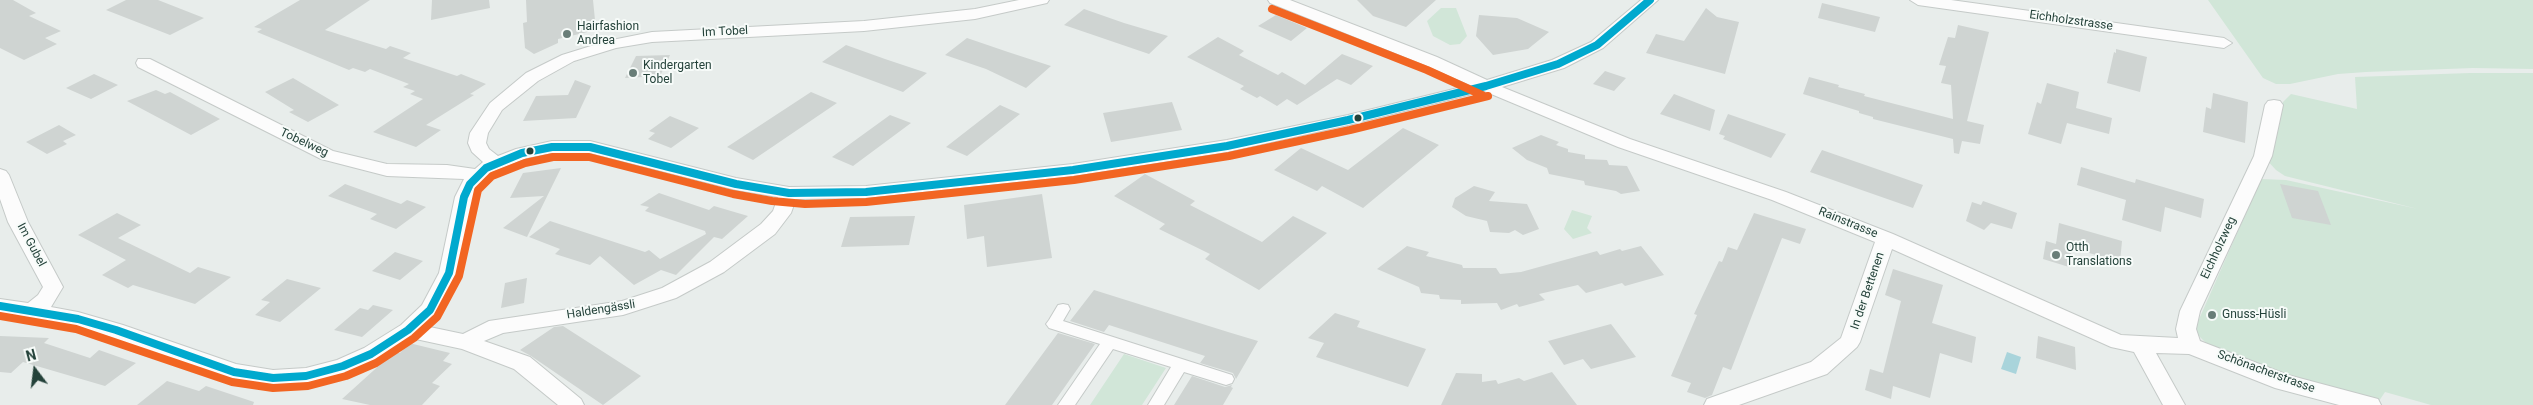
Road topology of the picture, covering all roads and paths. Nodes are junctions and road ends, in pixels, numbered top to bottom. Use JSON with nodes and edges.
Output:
{"nodes":[{"id":1,"x":1041,"y":0,"type":"edge"},
{"id":2,"x":1276,"y":0,"type":"edge"},
{"id":3,"x":1650,"y":0,"type":"edge"},
{"id":4,"x":1918,"y":0,"type":"edge"},
{"id":5,"x":2224,"y":43,"type":"dead end"},
{"id":6,"x":144,"y":63,"type":"dead end"},
{"id":7,"x":1486,"y":86,"type":"junction"},
{"id":8,"x":2274,"y":105,"type":"dead end"},
{"id":9,"x":496,"y":162,"type":"junction"},
{"id":10,"x":0,"y":174,"type":"edge"},
{"id":11,"x":477,"y":175,"type":"junction"},
{"id":12,"x":789,"y":193,"type":"junction"},
{"id":13,"x":1886,"y":238,"type":"junction"},
{"id":14,"x":0,"y":306,"type":"edge"},
{"id":15,"x":1063,"y":309,"type":"dead end"},
{"id":16,"x":34,"y":310,"type":"junction"},
{"id":17,"x":408,"y":330,"type":"junction"},
{"id":18,"x":1110,"y":341,"type":"junction"},
{"id":19,"x":465,"y":342,"type":"junction"},
{"id":20,"x":2141,"y":345,"type":"junction"},
{"id":21,"x":2191,"y":346,"type":"junction"},
{"id":22,"x":1181,"y":364,"type":"junction"},
{"id":23,"x":1226,"y":379,"type":"dead end"},
{"id":24,"x":573,"y":405,"type":"edge"},
{"id":25,"x":1066,"y":405,"type":"edge"},
{"id":26,"x":1156,"y":405,"type":"edge"},
{"id":27,"x":1715,"y":405,"type":"edge"},
{"id":28,"x":2174,"y":405,"type":"edge"},
{"id":29,"x":2370,"y":405,"type":"edge"}],
"edges":[{"from":1,"to":9,"type":"street","name":"Im Tobel"},
{"from":2,"to":7,"type":"street","name":"Rainstrasse"},
{"from":3,"to":7,"type":"street"},
{"from":4,"to":5,"type":"street","name":"Eichholzstrasse"},
{"from":6,"to":11,"type":"street","name":"Tobelweg"},
{"from":7,"to":12,"type":"street"},
{"from":7,"to":13,"type":"street","name":"Rainstrasse"},
{"from":8,"to":21,"type":"street","name":"Eichholzweg"},
{"from":9,"to":11,"type":"street"},
{"from":9,"to":12,"type":"street"},
{"from":10,"to":16,"type":"street","name":"Im Gubel"},
{"from":11,"to":17,"type":"street"},
{"from":12,"to":19,"type":"street","name":"Haldengässli"},
{"from":13,"to":20,"type":"street","name":"Rainstrasse"},
{"from":13,"to":27,"type":"street","name":"In der Bettenen"},
{"from":14,"to":16,"type":"street"},
{"from":15,"to":18,"type":"street"},
{"from":16,"to":17,"type":"street"},
{"from":17,"to":19,"type":"street"},
{"from":18,"to":22,"type":"street"},
{"from":18,"to":25,"type":"street"},
{"from":19,"to":24,"type":"street"},
{"from":20,"to":21,"type":"street"},
{"from":20,"to":28,"type":"street"},
{"from":21,"to":29,"type":"street","name":"Schönacherstrasse"},
{"from":22,"to":23,"type":"street"},
{"from":22,"to":26,"type":"street"}]}
